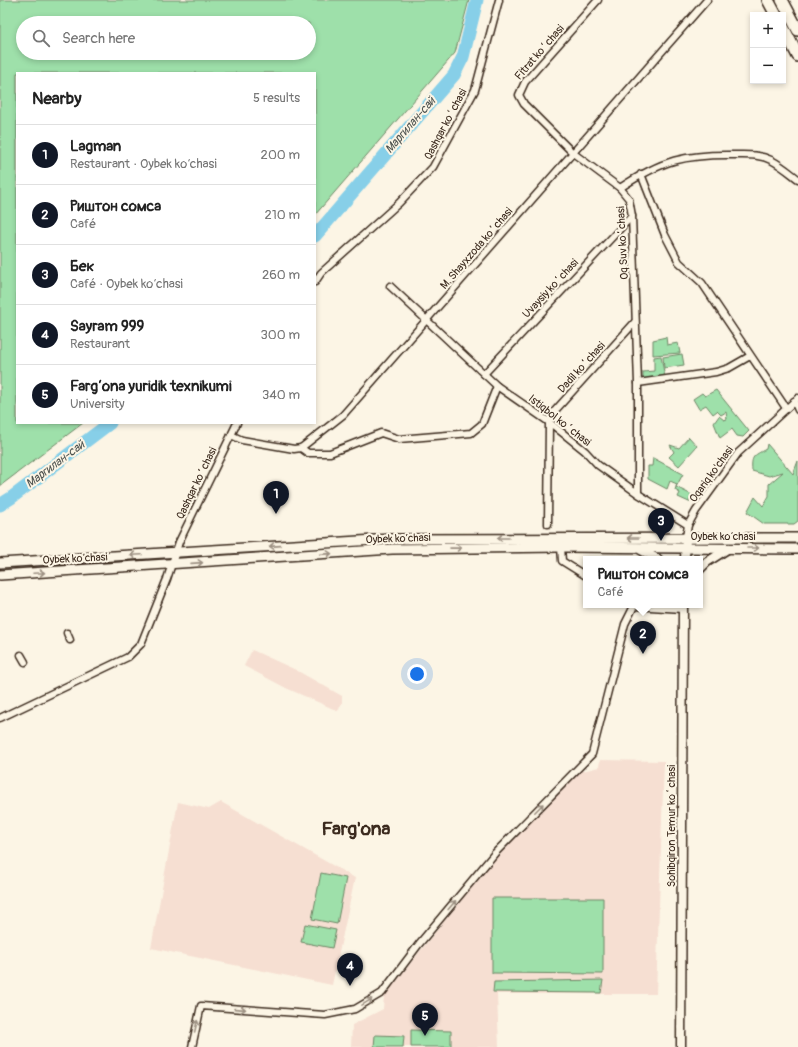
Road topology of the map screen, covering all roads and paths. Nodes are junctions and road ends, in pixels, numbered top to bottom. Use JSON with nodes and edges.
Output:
{"nodes":[{"id":1,"x":499,"y":0,"type":"edge"},
{"id":2,"x":598,"y":0,"type":"edge"},
{"id":3,"x":707,"y":0,"type":"edge"},
{"id":4,"x":768,"y":0,"type":"edge"},
{"id":5,"x":782,"y":0,"type":"edge"},
{"id":6,"x":774,"y":12,"type":"edge"},
{"id":7,"x":798,"y":30,"type":"edge"},
{"id":8,"x":786,"y":34,"type":"edge"},
{"id":9,"x":798,"y":56,"type":"edge"},
{"id":10,"x":573,"y":153,"type":"junction"},
{"id":11,"x":641,"y":174,"type":"junction"},
{"id":12,"x":798,"y":179,"type":"edge"},
{"id":13,"x":620,"y":188,"type":"junction"},
{"id":14,"x":632,"y":216,"type":"junction"},
{"id":15,"x":316,"y":280,"type":"edge"},
{"id":16,"x":390,"y":286,"type":"dead end"},
{"id":17,"x":426,"y":321,"type":"junction"},
{"id":18,"x":635,"y":322,"type":"junction"},
{"id":19,"x":750,"y":356,"type":"junction"},
{"id":20,"x":484,"y":374,"type":"junction"},
{"id":21,"x":638,"y":383,"type":"junction"},
{"id":22,"x":497,"y":386,"type":"junction"},
{"id":23,"x":796,"y":400,"type":"edge"},
{"id":24,"x":786,"y":408,"type":"junction"},
{"id":25,"x":798,"y":410,"type":"edge"},
{"id":26,"x":549,"y":422,"type":"junction"},
{"id":27,"x":236,"y":424,"type":"edge"},
{"id":28,"x":231,"y":435,"type":"junction"},
{"id":29,"x":301,"y":448,"type":"junction"},
{"id":30,"x":638,"y":493,"type":"junction"},
{"id":31,"x":548,"y":524,"type":"dead end"},
{"id":32,"x":688,"y":525,"type":"junction"},
{"id":33,"x":686,"y":537,"type":"junction"},
{"id":34,"x":798,"y":538,"type":"edge"},
{"id":35,"x":561,"y":547,"type":"junction"},
{"id":36,"x":637,"y":548,"type":"junction"},
{"id":37,"x":686,"y":548,"type":"junction"},
{"id":38,"x":730,"y":548,"type":"junction"},
{"id":39,"x":798,"y":548,"type":"edge"},
{"id":40,"x":175,"y":553,"type":"junction"},
{"id":41,"x":652,"y":556,"type":"edge"},
{"id":42,"x":685,"y":556,"type":"edge"},
{"id":43,"x":0,"y":563,"type":"edge"},
{"id":44,"x":172,"y":565,"type":"junction"},
{"id":45,"x":703,"y":566,"type":"edge"},
{"id":46,"x":583,"y":574,"type":"edge"},
{"id":47,"x":0,"y":575,"type":"edge"},
{"id":48,"x":632,"y":608,"type":"edge"},
{"id":49,"x":683,"y":608,"type":"edge"},
{"id":50,"x":66,"y":633,"type":"dead end"},
{"id":51,"x":70,"y":640,"type":"dead end"},
{"id":52,"x":21,"y":655,"type":"dead end"},
{"id":53,"x":25,"y":662,"type":"dead end"},
{"id":54,"x":0,"y":718,"type":"edge"},
{"id":55,"x":192,"y":1047,"type":"edge"},
{"id":56,"x":681,"y":1047,"type":"edge"}],
"edges":[{"from":1,"to":15,"type":"street","name":"Qashqar koʻchasi"},
{"from":2,"to":10,"type":"street","name":"Fitrat koʻchasi"},
{"from":3,"to":10,"type":"street","name":"M. Shayxzoda koʻchasi"},
{"from":4,"to":6,"type":"highway"},
{"from":5,"to":7,"type":"highway"},
{"from":8,"to":9,"type":"highway"},
{"from":10,"to":13,"type":"street"},
{"from":10,"to":17,"type":"street","name":"M. Shayxzoda koʻchasi"},
{"from":11,"to":12,"type":"street"},
{"from":11,"to":13,"type":"street"},
{"from":11,"to":19,"type":"street"},
{"from":13,"to":14,"type":"street","name":"Oq Suv koʻchasi"},
{"from":14,"to":18,"type":"street","name":"Oq Suv koʻchasi"},
{"from":14,"to":20,"type":"street","name":"Uvaysiy koʻchasi"},
{"from":16,"to":17,"type":"street","name":"Istiqbol koʻchasi"},
{"from":17,"to":20,"type":"street","name":"Istiqbol koʻchasi"},
{"from":17,"to":29,"type":"street","name":"M. Shayxzoda koʻchasi"},
{"from":18,"to":21,"type":"street","name":"Oq Suv koʻchasi"},
{"from":18,"to":26,"type":"street","name":"Dadil koʻchasi"},
{"from":19,"to":21,"type":"street"},
{"from":19,"to":24,"type":"street"},
{"from":20,"to":22,"type":"street","name":"Istiqbol koʻchasi"},
{"from":21,"to":30,"type":"street","name":"Oq Suv koʻchasi"},
{"from":22,"to":26,"type":"street","name":"Istiqbol koʻchasi"},
{"from":22,"to":29,"type":"street"},
{"from":23,"to":24,"type":"street","name":"Oqariq ko'chasi"},
{"from":23,"to":25,"type":"street"},
{"from":24,"to":32,"type":"street","name":"Oqariq ko'chasi"},
{"from":26,"to":30,"type":"street","name":"Istiqbol koʻchasi"},
{"from":26,"to":31,"type":"street"},
{"from":27,"to":28,"type":"street","name":"Qashqar koʻchasi"},
{"from":28,"to":29,"type":"street"},
{"from":28,"to":40,"type":"street","name":"Qashqar koʻchasi"},
{"from":30,"to":32,"type":"street","name":"Istiqbol koʻchasi"},
{"from":32,"to":33,"type":"street","name":"Oqariq ko'chasi"},
{"from":33,"to":34,"type":"main road","name":"Oybek ko‘chasi"},
{"from":33,"to":37,"type":"main road"},
{"from":33,"to":40,"type":"main road","name":"Oybek ko‘chasi","one_way":true},
{"from":35,"to":36,"type":"main road","name":"Oybek ko‘chasi"},
{"from":44,"to":35,"type":"main road","name":"Oybek ko‘chasi","one_way":true},
{"from":35,"to":46,"type":"street"},
{"from":36,"to":37,"type":"main road","name":"Oybek ko‘chasi"},
{"from":36,"to":41,"type":"main road"},
{"from":37,"to":38,"type":"main road","name":"Oybek ko‘chasi"},
{"from":37,"to":42,"type":"main road"},
{"from":38,"to":39,"type":"main road","name":"Oybek ko‘chasi","one_way":true},
{"from":38,"to":45,"type":"main road"},
{"from":40,"to":43,"type":"main road","name":"Oybek ko‘chasi","one_way":true},
{"from":40,"to":44,"type":"street","name":"Qashqar koʻchasi"},
{"from":47,"to":44,"type":"main road","name":"Oybek ko‘chasi","one_way":true},
{"from":44,"to":54,"type":"street","name":"Qashqar koʻchasi"},
{"from":55,"to":48,"type":"street","one_way":true},
{"from":49,"to":56,"type":"main road","name":"Sohibqiron Temur koʻchasi"},
{"from":50,"to":51,"type":"street"},
{"from":52,"to":53,"type":"street"}]}
